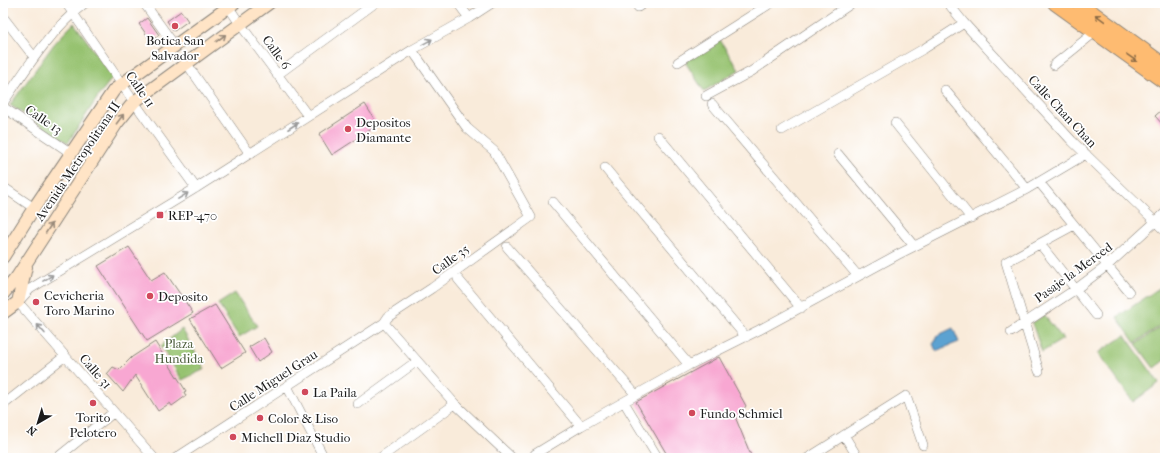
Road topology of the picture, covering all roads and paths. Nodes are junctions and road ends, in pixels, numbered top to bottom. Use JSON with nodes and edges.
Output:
{"nodes":[{"id":1,"x":66,"y":3,"type":"edge"},
{"id":2,"x":85,"y":3,"type":"edge"},
{"id":3,"x":144,"y":3,"type":"edge"},
{"id":4,"x":269,"y":3,"type":"edge"},
{"id":5,"x":375,"y":3,"type":"edge"},
{"id":6,"x":458,"y":3,"type":"edge"},
{"id":7,"x":492,"y":3,"type":"edge"},
{"id":8,"x":771,"y":3,"type":"edge"},
{"id":9,"x":948,"y":3,"type":"edge"},
{"id":10,"x":1055,"y":3,"type":"edge"},
{"id":11,"x":1079,"y":3,"type":"edge"},
{"id":12,"x":230,"y":4,"type":"edge"},
{"id":13,"x":846,"y":5,"type":"edge"},
{"id":14,"x":73,"y":12,"type":"junction"},
{"id":15,"x":3,"y":17,"type":"edge"},
{"id":16,"x":468,"y":18,"type":"junction"},
{"id":17,"x":240,"y":24,"type":"junction"},
{"id":18,"x":964,"y":24,"type":"junction"},
{"id":19,"x":1095,"y":32,"type":"junction"},
{"id":20,"x":1118,"y":40,"type":"junction"},
{"id":21,"x":175,"y":46,"type":"junction"},
{"id":22,"x":412,"y":50,"type":"junction"},
{"id":23,"x":34,"y":57,"type":"junction"},
{"id":24,"x":678,"y":62,"type":"dead end"},
{"id":25,"x":187,"y":64,"type":"junction"},
{"id":26,"x":1054,"y":65,"type":"dead end"},
{"id":27,"x":1165,"y":66,"type":"edge"},
{"id":28,"x":277,"y":75,"type":"junction"},
{"id":29,"x":1165,"y":82,"type":"edge"},
{"id":30,"x":121,"y":84,"type":"junction"},
{"id":31,"x":945,"y":90,"type":"dead end"},
{"id":32,"x":134,"y":102,"type":"junction"},
{"id":33,"x":3,"y":104,"type":"edge"},
{"id":34,"x":3,"y":107,"type":"edge"},
{"id":35,"x":308,"y":116,"type":"junction"},
{"id":36,"x":895,"y":123,"type":"dead end"},
{"id":37,"x":782,"y":130,"type":"dead end"},
{"id":38,"x":658,"y":136,"type":"dead end"},
{"id":39,"x":71,"y":153,"type":"junction"},
{"id":40,"x":250,"y":154,"type":"junction"},
{"id":41,"x":838,"y":154,"type":"dead end"},
{"id":42,"x":1086,"y":154,"type":"junction"},
{"id":43,"x":605,"y":168,"type":"dead end"},
{"id":44,"x":1039,"y":182,"type":"junction"},
{"id":45,"x":3,"y":187,"type":"edge"},
{"id":46,"x":196,"y":188,"type":"junction"},
{"id":47,"x":1027,"y":189,"type":"junction"},
{"id":48,"x":553,"y":202,"type":"dead end"},
{"id":49,"x":34,"y":208,"type":"junction"},
{"id":50,"x":1165,"y":214,"type":"edge"},
{"id":51,"x":971,"y":218,"type":"junction"},
{"id":52,"x":1155,"y":221,"type":"junction"},
{"id":53,"x":1074,"y":225,"type":"junction"},
{"id":54,"x":1165,"y":231,"type":"edge"},
{"id":55,"x":1040,"y":244,"type":"junction"},
{"id":56,"x":914,"y":246,"type":"junction"},
{"id":57,"x":507,"y":247,"type":"dead end"},
{"id":58,"x":3,"y":257,"type":"edge"},
{"id":59,"x":28,"y":260,"type":"junction"},
{"id":60,"x":1108,"y":265,"type":"junction"},
{"id":61,"x":858,"y":276,"type":"junction"},
{"id":62,"x":458,"y":279,"type":"dead end"},
{"id":63,"x":1076,"y":289,"type":"junction"},
{"id":64,"x":6,"y":290,"type":"edge"},
{"id":65,"x":1128,"y":292,"type":"dead end"},
{"id":66,"x":18,"y":302,"type":"junction"},
{"id":67,"x":801,"y":308,"type":"junction"},
{"id":68,"x":3,"y":313,"type":"edge"},
{"id":69,"x":1096,"y":315,"type":"dead end"},
{"id":70,"x":1025,"y":322,"type":"junction"},
{"id":71,"x":384,"y":323,"type":"junction"},
{"id":72,"x":1011,"y":332,"type":"dead end"},
{"id":73,"x":746,"y":337,"type":"junction"},
{"id":74,"x":65,"y":356,"type":"junction"},
{"id":75,"x":417,"y":361,"type":"junction"},
{"id":76,"x":689,"y":365,"type":"junction"},
{"id":77,"x":1039,"y":371,"type":"dead end"},
{"id":78,"x":287,"y":386,"type":"junction"},
{"id":79,"x":636,"y":395,"type":"junction"},
{"id":80,"x":624,"y":402,"type":"junction"},
{"id":81,"x":358,"y":404,"type":"dead end"},
{"id":82,"x":455,"y":404,"type":"junction"},
{"id":83,"x":3,"y":406,"type":"edge"},
{"id":84,"x":114,"y":412,"type":"junction"},
{"id":85,"x":581,"y":426,"type":"junction"},
{"id":86,"x":844,"y":434,"type":"junction"},
{"id":87,"x":924,"y":446,"type":"dead end"},
{"id":88,"x":322,"y":454,"type":"dead end"},
{"id":89,"x":533,"y":457,"type":"edge"},
{"id":90,"x":57,"y":458,"type":"edge"},
{"id":91,"x":154,"y":458,"type":"edge"},
{"id":92,"x":176,"y":458,"type":"edge"},
{"id":93,"x":380,"y":458,"type":"edge"},
{"id":94,"x":512,"y":458,"type":"edge"},
{"id":95,"x":658,"y":458,"type":"edge"},
{"id":96,"x":808,"y":458,"type":"edge"},
{"id":97,"x":858,"y":458,"type":"edge"}],
"edges":[{"from":1,"to":14,"type":"street","name":"Calle 11"},
{"from":2,"to":14,"type":"street"},
{"from":3,"to":21,"type":"street"},
{"from":4,"to":17,"type":"main road","name":"Avenida Metropolitana II"},
{"from":5,"to":28,"type":"street"},
{"from":6,"to":16,"type":"street"},
{"from":7,"to":16,"type":"street"},
{"from":8,"to":24,"type":"street"},
{"from":9,"to":18,"type":"street","name":"Calle Chan Chan"},
{"from":10,"to":19,"type":"highway"},
{"from":20,"to":11,"type":"highway","one_way":true},
{"from":12,"to":17,"type":"street","name":"Calle 6"},
{"from":12,"to":21,"type":"main road","name":"Avenida Metropolitana II"},
{"from":13,"to":61,"type":"street"},
{"from":14,"to":23,"type":"street"},
{"from":14,"to":30,"type":"street","name":"Calle 11"},
{"from":15,"to":23,"type":"street"},
{"from":22,"to":16,"type":"street","one_way":true},
{"from":25,"to":17,"type":"main road","name":"Avenida Metropolitana II","one_way":true},
{"from":17,"to":28,"type":"street","name":"Calle 6"},
{"from":18,"to":37,"type":"street"},
{"from":18,"to":42,"type":"street","name":"Calle Chan Chan"},
{"from":19,"to":20,"type":"highway"},
{"from":19,"to":26,"type":"street"},
{"from":20,"to":27,"type":"highway"},
{"from":20,"to":29,"type":"highway","one_way":true},
{"from":21,"to":30,"type":"main road","name":"Avenida Metropolitana II"},
{"from":22,"to":35,"type":"street"},
{"from":22,"to":71,"type":"street","name":"Calle 35"},
{"from":23,"to":33,"type":"street"},
{"from":25,"to":32,"type":"main road","name":"Avenida Metropolitana II"},
{"from":25,"to":40,"type":"street"},
{"from":28,"to":35,"type":"street","name":"Calle 6"},
{"from":30,"to":32,"type":"street","name":"Calle 11"},
{"from":30,"to":39,"type":"main road","name":"Avenida Metropolitana II"},
{"from":31,"to":47,"type":"street"},
{"from":32,"to":46,"type":"street","name":"Calle 11"},
{"from":59,"to":32,"type":"main road","name":"Avenida Metropolitana II","one_way":true},
{"from":34,"to":39,"type":"street","name":"Calle 13"},
{"from":40,"to":35,"type":"street","one_way":true},
{"from":36,"to":51,"type":"street"},
{"from":38,"to":67,"type":"street"},
{"from":39,"to":49,"type":"main road","name":"Avenida Metropolitana II"},
{"from":40,"to":46,"type":"street"},
{"from":41,"to":56,"type":"street"},
{"from":42,"to":44,"type":"street"},
{"from":42,"to":52,"type":"street","name":"Calle Chan Chan"},
{"from":43,"to":73,"type":"street"},
{"from":44,"to":47,"type":"street"},
{"from":44,"to":53,"type":"street"},
{"from":45,"to":49,"type":"street"},
{"from":66,"to":46,"type":"street","one_way":true},
{"from":47,"to":51,"type":"street"},
{"from":48,"to":76,"type":"street"},
{"from":49,"to":58,"type":"main road","name":"Avenida Metropolitana II"},
{"from":50,"to":52,"type":"street","name":"Pasaje la Merced"},
{"from":51,"to":56,"type":"street"},
{"from":52,"to":54,"type":"street","name":"Calle Chan Chan"},
{"from":52,"to":60,"type":"street","name":"Pasaje la Merced"},
{"from":53,"to":55,"type":"street"},
{"from":53,"to":60,"type":"street"},
{"from":55,"to":63,"type":"street"},
{"from":55,"to":70,"type":"street"},
{"from":56,"to":61,"type":"street"},
{"from":57,"to":79,"type":"street"},
{"from":59,"to":64,"type":"main road","name":"Avenida Metropolitana II"},
{"from":59,"to":66,"type":"main road"},
{"from":60,"to":63,"type":"street","name":"Pasaje la Merced"},
{"from":60,"to":65,"type":"street"},
{"from":61,"to":67,"type":"street"},
{"from":62,"to":85,"type":"street"},
{"from":63,"to":69,"type":"street"},
{"from":63,"to":70,"type":"street","name":"Pasaje la Merced"},
{"from":66,"to":68,"type":"main road"},
{"from":74,"to":66,"type":"street","name":"Calle 31","one_way":true},
{"from":67,"to":73,"type":"street"},
{"from":70,"to":72,"type":"street","name":"Pasaje la Merced"},
{"from":70,"to":77,"type":"street"},
{"from":71,"to":75,"type":"street"},
{"from":71,"to":78,"type":"street","name":"Calle Miguel Grau"},
{"from":73,"to":76,"type":"street"},
{"from":74,"to":83,"type":"street"},
{"from":74,"to":84,"type":"street","name":"Calle 31"},
{"from":75,"to":81,"type":"street"},
{"from":75,"to":82,"type":"street"},
{"from":76,"to":79,"type":"street"},
{"from":78,"to":88,"type":"street"},
{"from":78,"to":92,"type":"street","name":"Calle Miguel Grau"},
{"from":79,"to":80,"type":"street"},
{"from":80,"to":85,"type":"street"},
{"from":80,"to":95,"type":"street"},
{"from":82,"to":93,"type":"street"},
{"from":82,"to":94,"type":"street"},
{"from":84,"to":90,"type":"street"},
{"from":84,"to":91,"type":"street","name":"Calle 31"},
{"from":85,"to":89,"type":"street"},
{"from":86,"to":87,"type":"street"},
{"from":86,"to":96,"type":"street"},
{"from":86,"to":97,"type":"street"}]}
